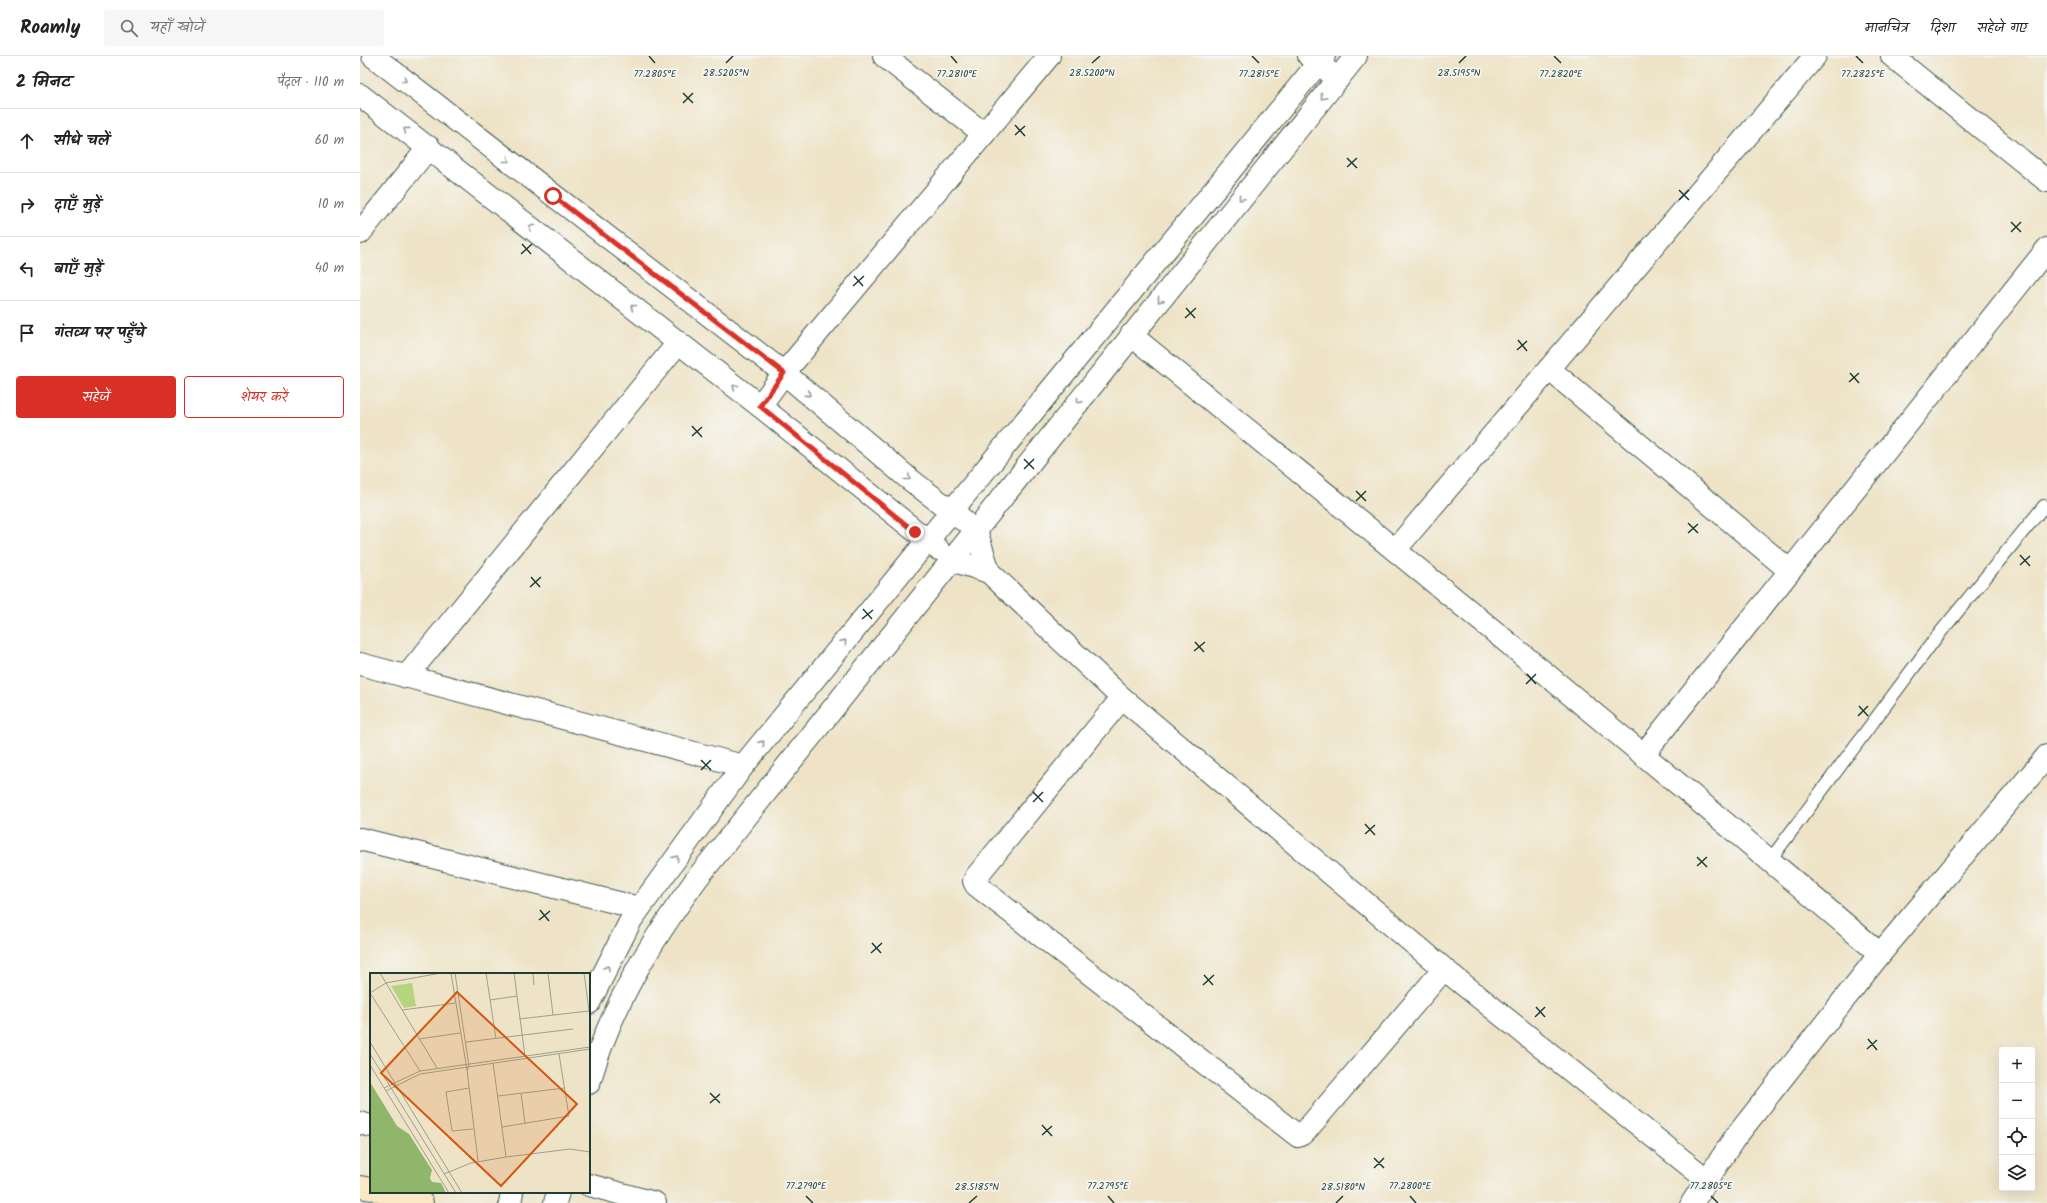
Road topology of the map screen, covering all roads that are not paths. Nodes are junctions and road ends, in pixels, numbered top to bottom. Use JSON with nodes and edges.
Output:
{"nodes":[{"id":1,"x":373,"y":56,"type":"edge"},
{"id":2,"x":884,"y":56,"type":"edge"},
{"id":3,"x":1049,"y":56,"type":"edge"},
{"id":4,"x":1356,"y":56,"type":"edge"},
{"id":5,"x":1815,"y":56,"type":"edge"},
{"id":6,"x":1892,"y":56,"type":"edge"},
{"id":7,"x":1317,"y":58,"type":"edge"},
{"id":8,"x":1338,"y":79,"type":"junction"},
{"id":9,"x":360,"y":95,"type":"edge"},
{"id":10,"x":984,"y":134,"type":"junction"},
{"id":11,"x":429,"y":147,"type":"junction"},
{"id":12,"x":2047,"y":181,"type":"edge"},
{"id":13,"x":360,"y":233,"type":"edge"},
{"id":14,"x":2047,"y":249,"type":"edge"},
{"id":15,"x":1131,"y":335,"type":"junction"},
{"id":16,"x":678,"y":343,"type":"junction"},
{"id":17,"x":1549,"y":369,"type":"junction"},
{"id":18,"x":784,"y":373,"type":"junction"},
{"id":19,"x":760,"y":406,"type":"junction"},
{"id":20,"x":2044,"y":506,"type":"dead end"},
{"id":21,"x":951,"y":511,"type":"junction"},
{"id":22,"x":976,"y":530,"type":"junction"},
{"id":23,"x":927,"y":540,"type":"junction"},
{"id":24,"x":1395,"y":550,"type":"junction"},
{"id":25,"x":952,"y":560,"type":"junction"},
{"id":26,"x":1789,"y":570,"type":"junction"},
{"id":27,"x":990,"y":572,"type":"junction"},
{"id":28,"x":360,"y":664,"type":"edge"},
{"id":29,"x":406,"y":677,"type":"junction"},
{"id":30,"x":1122,"y":698,"type":"junction"},
{"id":31,"x":1643,"y":755,"type":"junction"},
{"id":32,"x":2047,"y":756,"type":"edge"},
{"id":33,"x":743,"y":766,"type":"junction"},
{"id":34,"x":360,"y":839,"type":"edge"},
{"id":35,"x":1770,"y":860,"type":"junction"},
{"id":36,"x":639,"y":908,"type":"junction"},
{"id":37,"x":1880,"y":954,"type":"junction"},
{"id":38,"x":1444,"y":969,"type":"junction"},
{"id":39,"x":590,"y":1001,"type":"edge"},
{"id":40,"x":590,"y":1079,"type":"edge"},
{"id":41,"x":360,"y":1123,"type":"edge"},
{"id":42,"x":370,"y":1126,"type":"edge"},
{"id":43,"x":1706,"y":1179,"type":"junction"},
{"id":44,"x":590,"y":1184,"type":"edge"},
{"id":45,"x":360,"y":1186,"type":"edge"},
{"id":46,"x":370,"y":1189,"type":"edge"},
{"id":47,"x":385,"y":1193,"type":"edge"},
{"id":48,"x":512,"y":1193,"type":"edge"},
{"id":49,"x":558,"y":1193,"type":"edge"},
{"id":50,"x":422,"y":1203,"type":"edge"},
{"id":51,"x":510,"y":1203,"type":"edge"},
{"id":52,"x":555,"y":1203,"type":"edge"},
{"id":53,"x":655,"y":1203,"type":"edge"},
{"id":54,"x":1692,"y":1203,"type":"edge"}],
"edges":[{"from":1,"to":18,"type":"street","one_way":true},
{"from":2,"to":10,"type":"street"},
{"from":3,"to":10,"type":"street"},
{"from":4,"to":8,"type":"street"},
{"from":5,"to":17,"type":"street"},
{"from":6,"to":12,"type":"street"},
{"from":7,"to":8,"type":"street"},
{"from":7,"to":21,"type":"street"},
{"from":8,"to":15,"type":"street","one_way":true},
{"from":11,"to":9,"type":"street","one_way":true},
{"from":10,"to":18,"type":"street"},
{"from":11,"to":13,"type":"street"},
{"from":16,"to":11,"type":"street","one_way":true},
{"from":14,"to":26,"type":"street"},
{"from":15,"to":22,"type":"street","one_way":true},
{"from":15,"to":24,"type":"street"},
{"from":19,"to":16,"type":"street","one_way":true},
{"from":16,"to":29,"type":"street"},
{"from":17,"to":24,"type":"street"},
{"from":17,"to":26,"type":"street"},
{"from":18,"to":19,"type":"street"},
{"from":18,"to":21,"type":"street","one_way":true},
{"from":19,"to":23,"type":"street"},
{"from":20,"to":35,"type":"lane"},
{"from":21,"to":22,"type":"street"},
{"from":21,"to":23,"type":"street"},
{"from":22,"to":25,"type":"street"},
{"from":22,"to":27,"type":"street"},
{"from":23,"to":25,"type":"street"},
{"from":33,"to":23,"type":"street","one_way":true},
{"from":24,"to":31,"type":"street"},
{"from":25,"to":27,"type":"street"},
{"from":25,"to":40,"type":"street"},
{"from":26,"to":31,"type":"street"},
{"from":27,"to":30,"type":"street"},
{"from":28,"to":29,"type":"street"},
{"from":29,"to":33,"type":"street"},
{"from":30,"to":38,"type":"street"},
{"from":30,"to":38,"type":"street"},
{"from":31,"to":35,"type":"street"},
{"from":32,"to":37,"type":"street"},
{"from":36,"to":33,"type":"street","one_way":true},
{"from":34,"to":36,"type":"street"},
{"from":35,"to":37,"type":"street"},
{"from":39,"to":36,"type":"street","one_way":true},
{"from":37,"to":43,"type":"street"},
{"from":38,"to":43,"type":"street"},
{"from":41,"to":42,"type":"street"},
{"from":43,"to":54,"type":"street"},
{"from":44,"to":53,"type":"street"},
{"from":45,"to":46,"type":"main road"},
{"from":47,"to":50,"type":"main road"},
{"from":48,"to":51,"type":"street"},
{"from":49,"to":52,"type":"street"}]}
